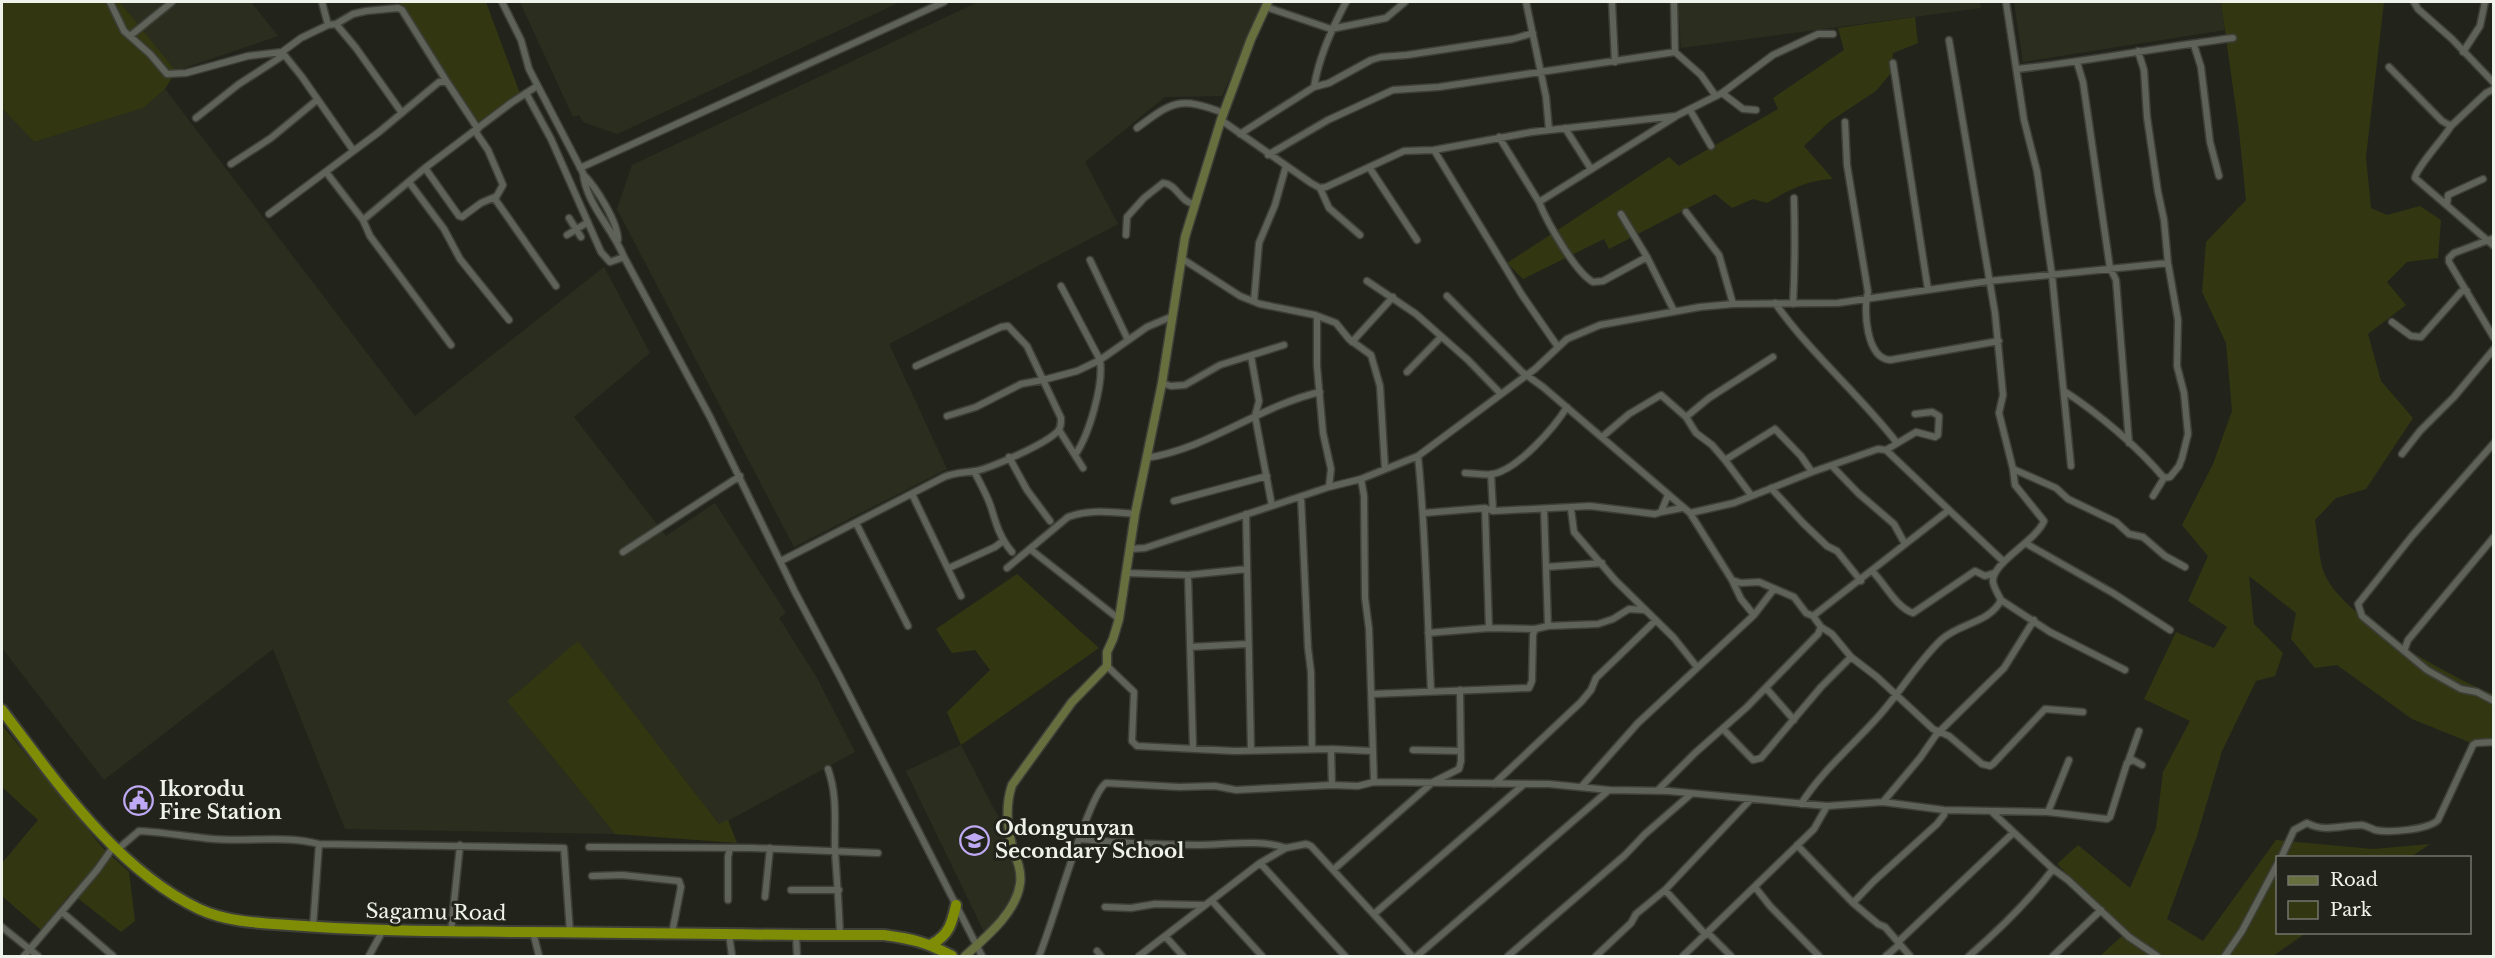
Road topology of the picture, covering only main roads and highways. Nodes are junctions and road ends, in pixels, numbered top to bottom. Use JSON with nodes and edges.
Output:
{"nodes":[{"id":1,"x":2,"y":710,"type":"edge"},
{"id":2,"x":956,"y":905,"type":"road end"},
{"id":3,"x":932,"y":944,"type":"junction"},
{"id":4,"x":952,"y":957,"type":"edge"}],
"edges":[{"from":1,"to":3,"type":"highway","name":"Sagamu Road"},
{"from":2,"to":3,"type":"highway"},
{"from":3,"to":4,"type":"highway","name":"Sagamu Road"}]}
